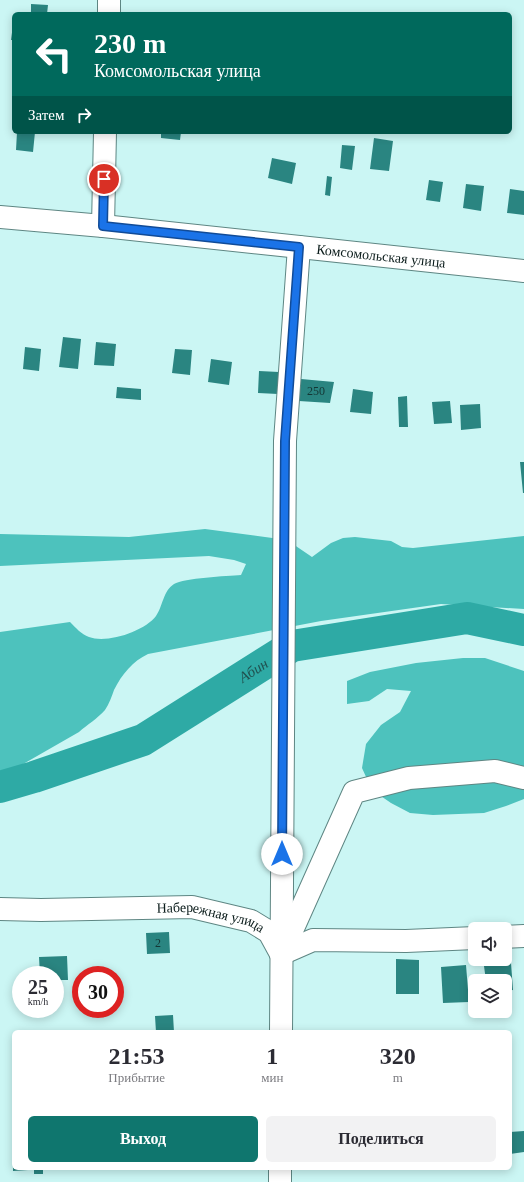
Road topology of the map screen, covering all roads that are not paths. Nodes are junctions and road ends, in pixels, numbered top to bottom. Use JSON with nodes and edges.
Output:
{"nodes":[{"id":1,"x":109,"y":0,"type":"edge"},
{"id":2,"x":109,"y":12,"type":"edge"},
{"id":3,"x":105,"y":134,"type":"edge"},
{"id":4,"x":0,"y":217,"type":"edge"},
{"id":5,"x":103,"y":226,"type":"junction"},
{"id":6,"x":299,"y":247,"type":"junction"},
{"id":7,"x":524,"y":271,"type":"edge"},
{"id":8,"x":524,"y":778,"type":"edge"},
{"id":9,"x":0,"y":909,"type":"edge"},
{"id":10,"x":524,"y":936,"type":"edge"},
{"id":11,"x":512,"y":937,"type":"edge"},
{"id":12,"x":468,"y":938,"type":"edge"},
{"id":13,"x":281,"y":954,"type":"junction"},
{"id":14,"x":281,"y":1030,"type":"edge"},
{"id":15,"x":280,"y":1170,"type":"edge"},
{"id":16,"x":280,"y":1182,"type":"edge"}],
"edges":[{"from":1,"to":2,"type":"street"},
{"from":3,"to":5,"type":"street"},
{"from":4,"to":5,"type":"street","name":"Комсомольская улица"},
{"from":5,"to":6,"type":"street","name":"Комсомольская улица"},
{"from":6,"to":7,"type":"street","name":"Комсомольская улица"},
{"from":6,"to":13,"type":"street"},
{"from":8,"to":13,"type":"street"},
{"from":9,"to":13,"type":"street","name":"Набережная улица"},
{"from":10,"to":11,"type":"street"},
{"from":12,"to":13,"type":"street"},
{"from":13,"to":14,"type":"street"},
{"from":15,"to":16,"type":"street"}]}
